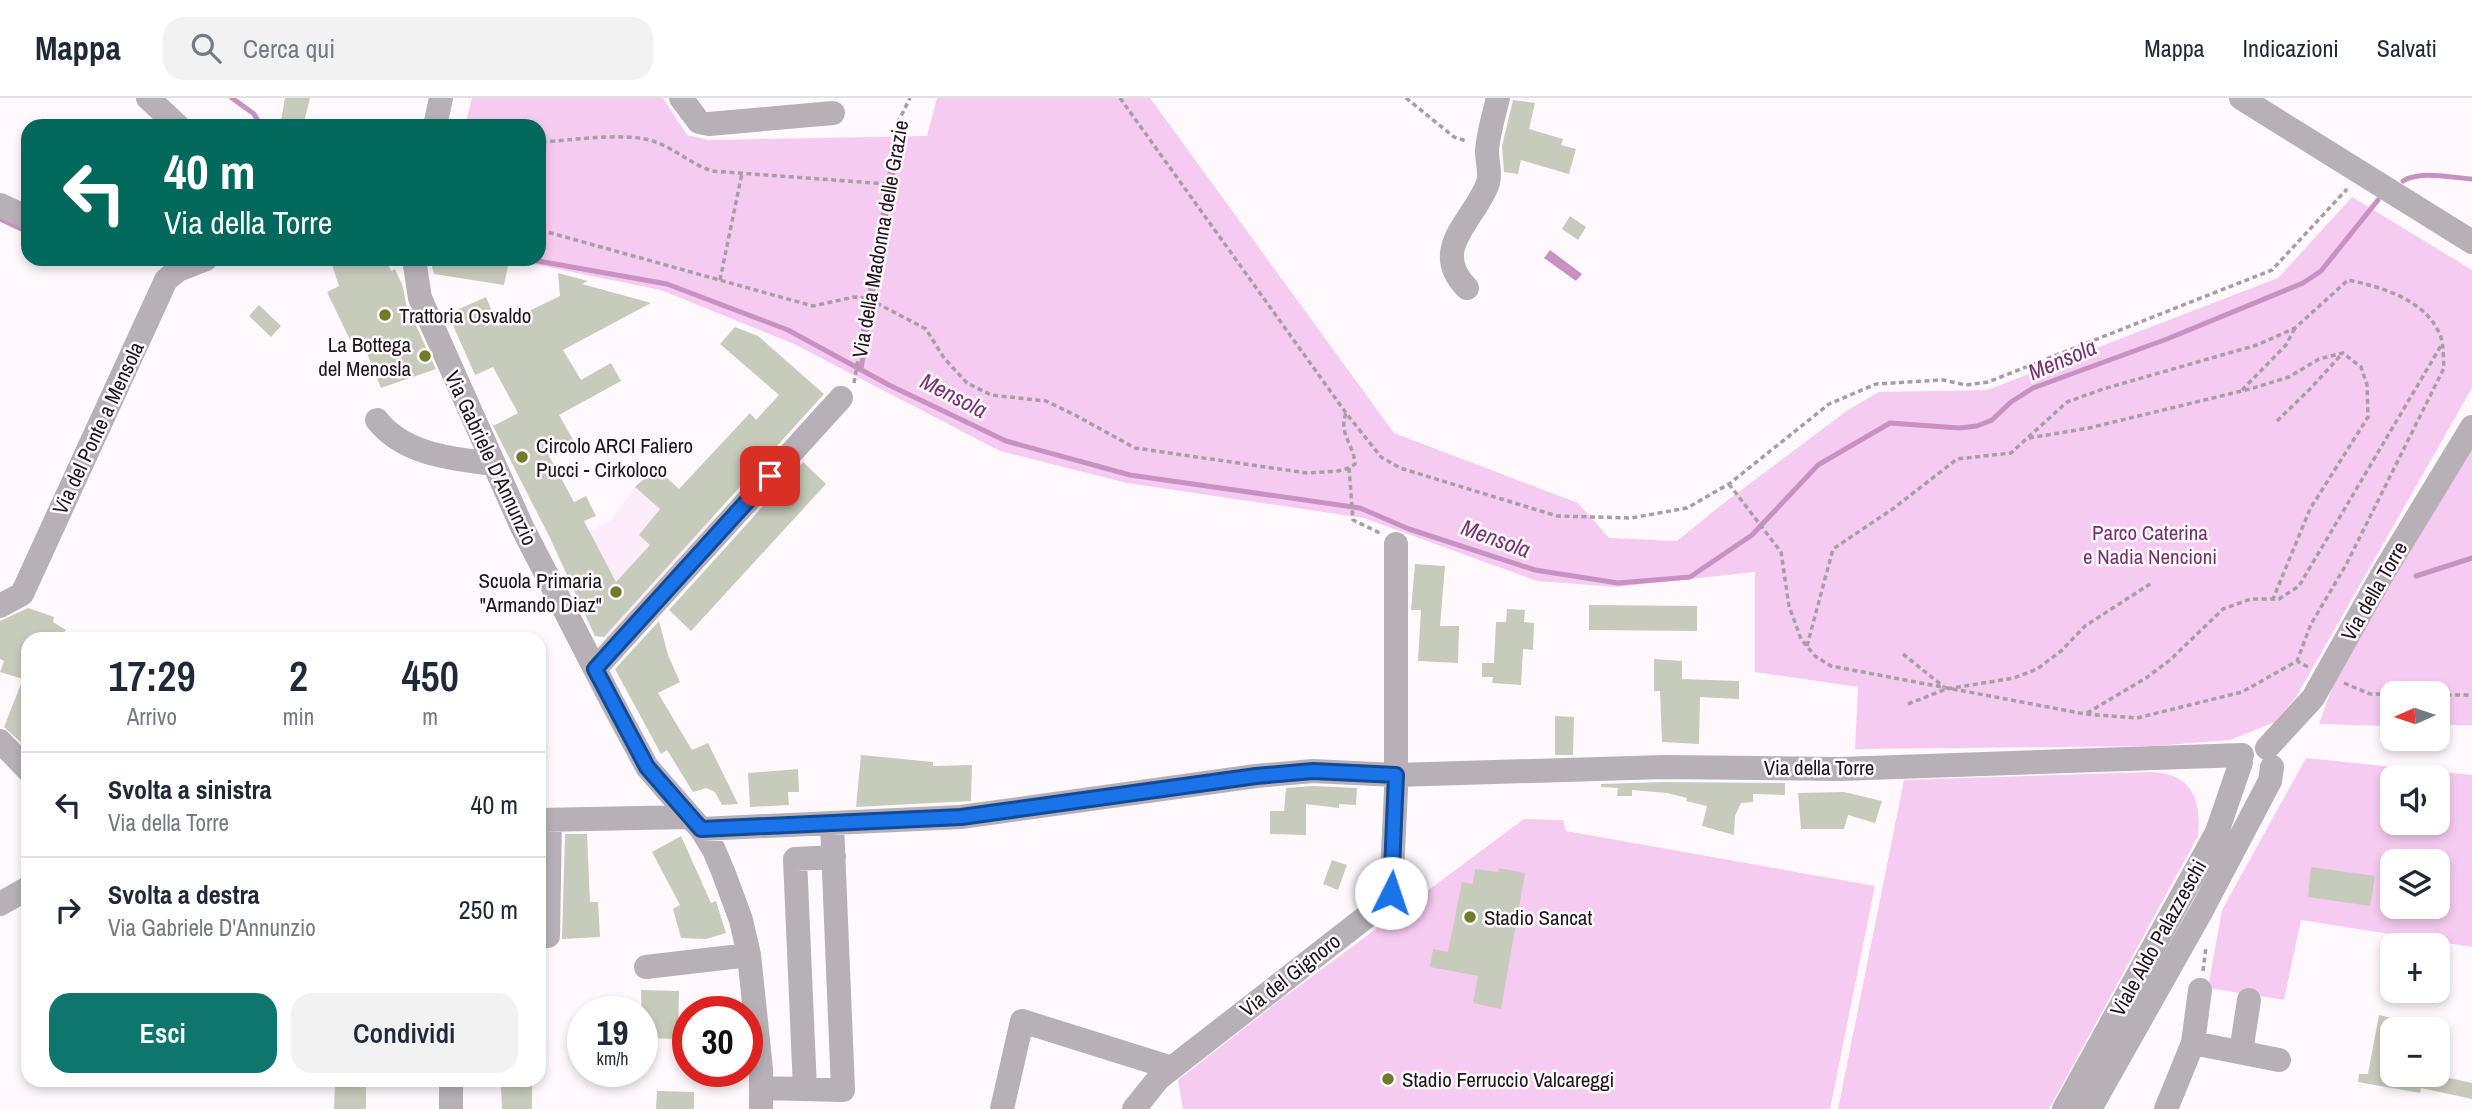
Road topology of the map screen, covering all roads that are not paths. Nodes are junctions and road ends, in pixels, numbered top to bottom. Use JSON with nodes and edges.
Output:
{"nodes":[{"id":1,"x":148,"y":98,"type":"edge"},
{"id":2,"x":440,"y":98,"type":"edge"},
{"id":3,"x":681,"y":98,"type":"edge"},
{"id":4,"x":1498,"y":98,"type":"edge"},
{"id":5,"x":2241,"y":98,"type":"edge"},
{"id":6,"x":833,"y":113,"type":"dead end"},
{"id":7,"x":170,"y":119,"type":"edge"},
{"id":8,"x":436,"y":119,"type":"edge"},
{"id":9,"x":0,"y":205,"type":"edge"},
{"id":10,"x":21,"y":215,"type":"edge"},
{"id":11,"x":2472,"y":242,"type":"edge"},
{"id":12,"x":188,"y":266,"type":"edge"},
{"id":13,"x":410,"y":266,"type":"edge"},
{"id":14,"x":1467,"y":288,"type":"dead end"},
{"id":15,"x":848,"y":390,"type":"road end"},
{"id":16,"x":377,"y":420,"type":"dead end"},
{"id":17,"x":2472,"y":427,"type":"edge"},
{"id":18,"x":494,"y":464,"type":"junction"},
{"id":19,"x":1396,"y":544,"type":"road end"},
{"id":20,"x":0,"y":606,"type":"edge"},
{"id":21,"x":595,"y":669,"type":"junction"},
{"id":22,"x":0,"y":741,"type":"edge"},
{"id":23,"x":2269,"y":757,"type":"junction"},
{"id":24,"x":2242,"y":758,"type":"junction"},
{"id":25,"x":21,"y":763,"type":"edge"},
{"id":26,"x":1396,"y":775,"type":"junction"},
{"id":27,"x":546,"y":820,"type":"edge"},
{"id":28,"x":696,"y":823,"type":"junction"},
{"id":29,"x":832,"y":824,"type":"junction"},
{"id":30,"x":834,"y":857,"type":"junction"},
{"id":31,"x":546,"y":878,"type":"edge"},
{"id":32,"x":21,"y":892,"type":"edge"},
{"id":33,"x":0,"y":904,"type":"edge"},
{"id":34,"x":546,"y":936,"type":"edge"},
{"id":35,"x":749,"y":954,"type":"junction"},
{"id":36,"x":646,"y":967,"type":"dead end"},
{"id":37,"x":2200,"y":990,"type":"road end"},
{"id":38,"x":2249,"y":1000,"type":"dead end"},
{"id":39,"x":2193,"y":1042,"type":"junction"},
{"id":40,"x":2241,"y":1052,"type":"junction"},
{"id":41,"x":2279,"y":1060,"type":"dead end"},
{"id":42,"x":1172,"y":1068,"type":"junction"},
{"id":43,"x":451,"y":1087,"type":"edge"},
{"id":44,"x":805,"y":1089,"type":"junction"},
{"id":45,"x":761,"y":1098,"type":"edge"},
{"id":46,"x":451,"y":1109,"type":"edge"},
{"id":47,"x":1002,"y":1109,"type":"edge"},
{"id":48,"x":1133,"y":1109,"type":"edge"},
{"id":49,"x":2064,"y":1109,"type":"edge"},
{"id":50,"x":2090,"y":1109,"type":"edge"},
{"id":51,"x":2166,"y":1109,"type":"edge"}],
"edges":[{"from":1,"to":7,"type":"street"},
{"from":2,"to":8,"type":"street"},
{"from":3,"to":6,"type":"street"},
{"from":4,"to":14,"type":"street"},
{"from":5,"to":11,"type":"street"},
{"from":9,"to":10,"type":"street"},
{"from":12,"to":20,"type":"street","name":"Via del Ponte a Mensola"},
{"from":13,"to":18,"type":"street","name":"Via Gabriele D'Annunzio"},
{"from":15,"to":21,"type":"street"},
{"from":16,"to":18,"type":"street"},
{"from":17,"to":23,"type":"street","name":"Via della Torre"},
{"from":18,"to":21,"type":"street","name":"Via Gabriele D'Annunzio"},
{"from":19,"to":26,"type":"street"},
{"from":21,"to":28,"type":"street","name":"Via Gabriele D'Annunzio"},
{"from":22,"to":25,"type":"street"},
{"from":23,"to":24,"type":"street"},
{"from":23,"to":50,"type":"street","name":"Viale Aldo Palazzeschi"},
{"from":24,"to":26,"type":"street","name":"Via della Torre"},
{"from":24,"to":49,"type":"street","name":"Viale Aldo Palazzeschi"},
{"from":26,"to":29,"type":"street","name":"Via della Torre"},
{"from":26,"to":42,"type":"street","name":"Via del Gignoro"},
{"from":27,"to":28,"type":"street","name":"Via della Torre"},
{"from":28,"to":29,"type":"street","name":"Via della Torre"},
{"from":28,"to":35,"type":"street","name":"Via Gabriele D'Annunzio"},
{"from":29,"to":30,"type":"street"},
{"from":30,"to":44,"type":"street"},
{"from":30,"to":44,"type":"street"},
{"from":31,"to":34,"type":"street"},
{"from":32,"to":33,"type":"street"},
{"from":35,"to":36,"type":"street"},
{"from":35,"to":45,"type":"street","name":"Via Gabriele D'Annunzio"},
{"from":37,"to":39,"type":"street"},
{"from":38,"to":40,"type":"street"},
{"from":39,"to":40,"type":"street"},
{"from":39,"to":51,"type":"street"},
{"from":40,"to":41,"type":"street"},
{"from":42,"to":47,"type":"street"},
{"from":42,"to":48,"type":"street","name":"Via del Gignoro"},
{"from":43,"to":46,"type":"street"},
{"from":44,"to":45,"type":"street"}]}
